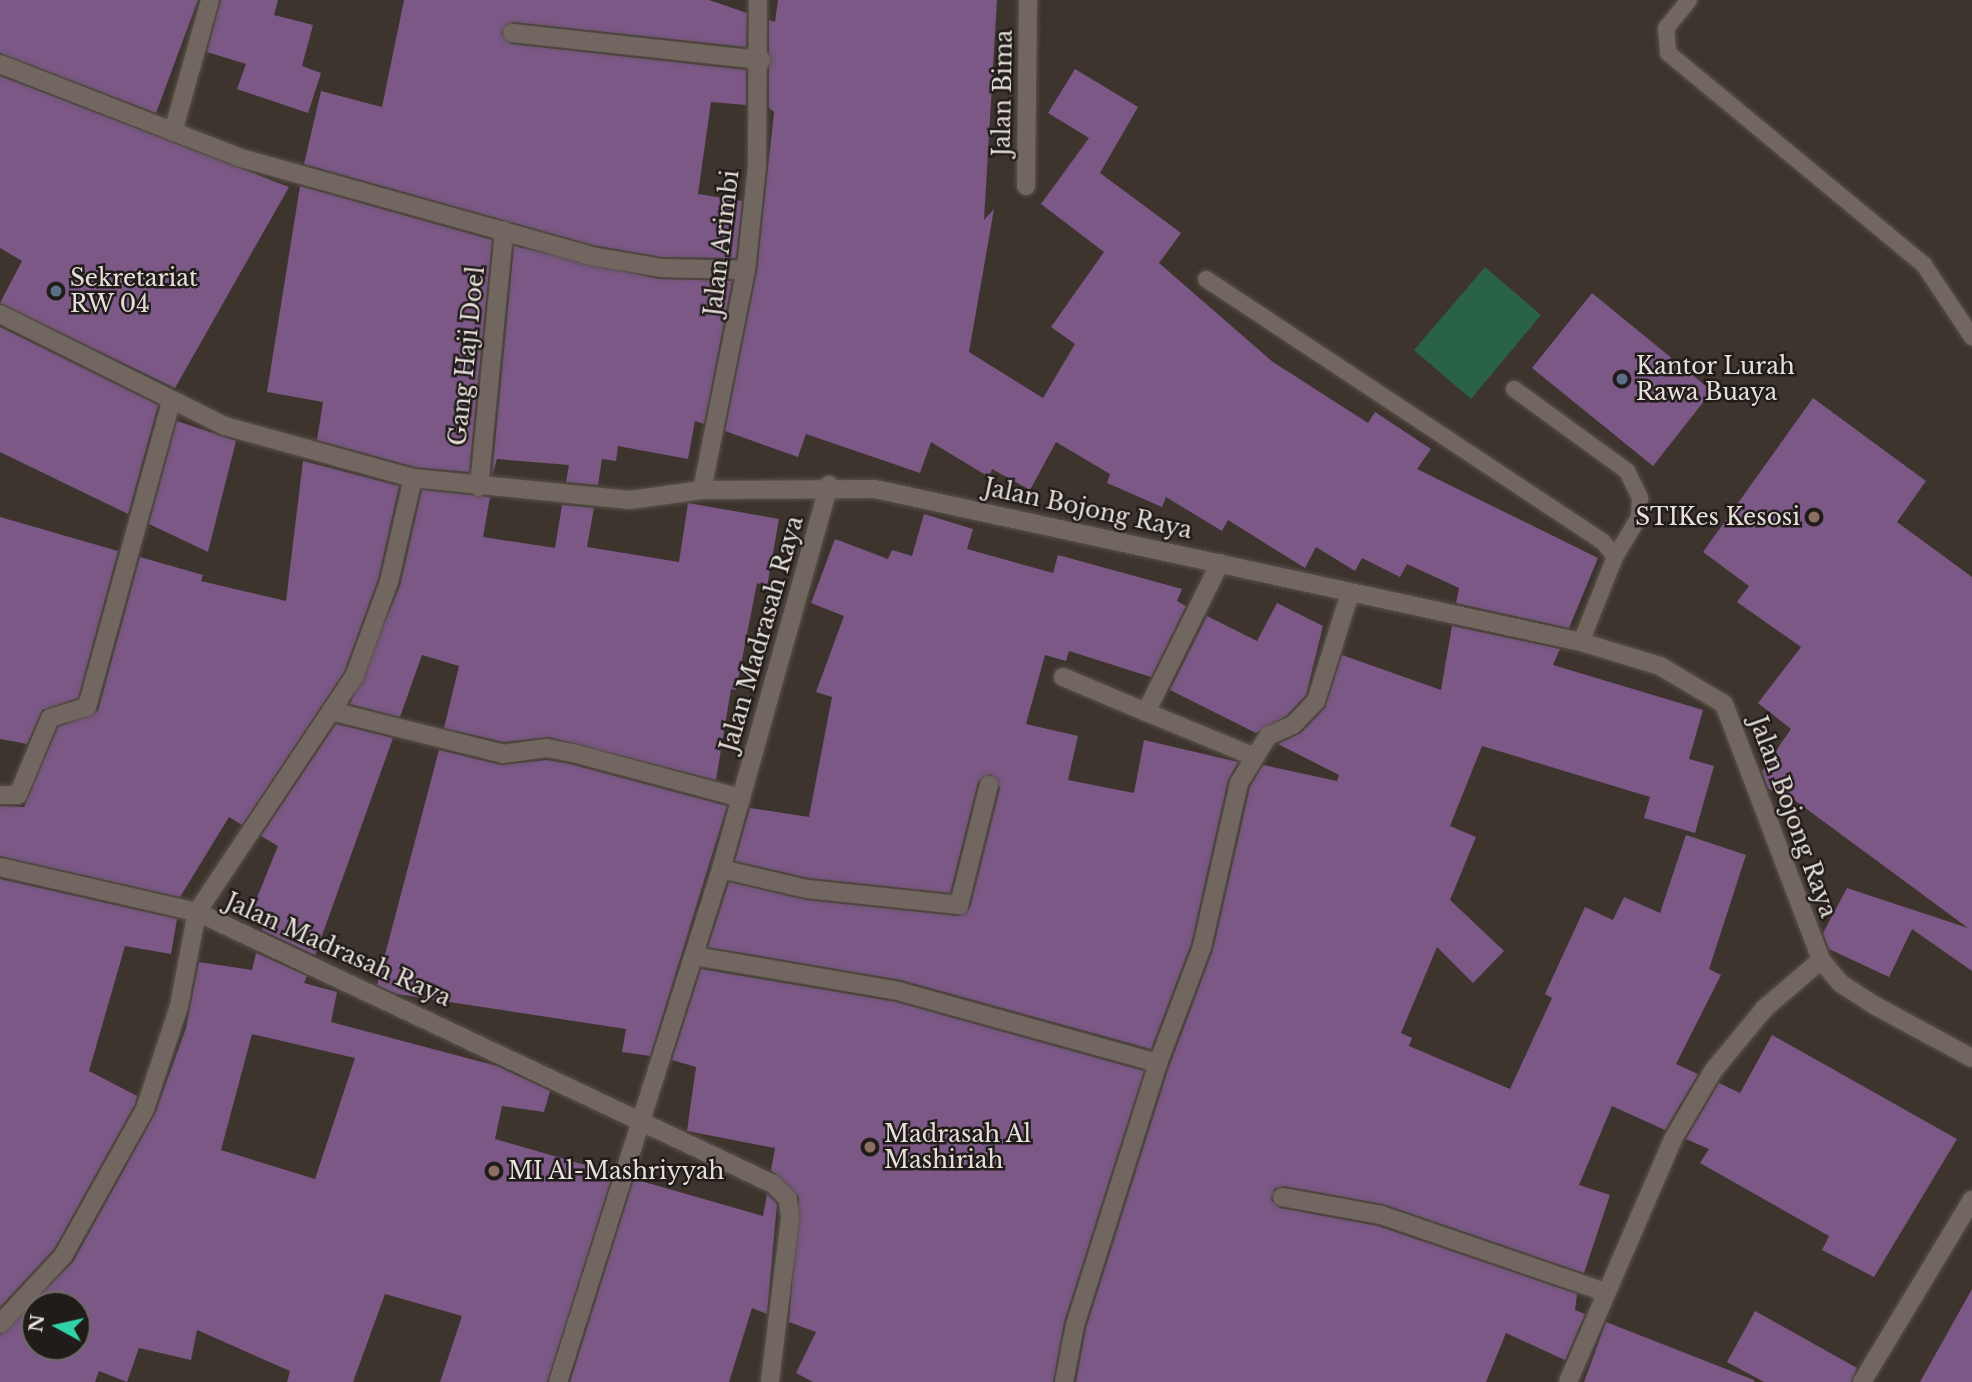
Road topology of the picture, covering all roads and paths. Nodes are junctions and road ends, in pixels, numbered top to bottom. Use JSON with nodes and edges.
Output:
{"nodes":[{"id":1,"x":210,"y":0,"type":"edge"},
{"id":2,"x":758,"y":0,"type":"edge"},
{"id":3,"x":1028,"y":0,"type":"edge"},
{"id":4,"x":1689,"y":0,"type":"edge"},
{"id":5,"x":512,"y":33,"type":"dead end"},
{"id":6,"x":762,"y":60,"type":"junction"},
{"id":7,"x":0,"y":64,"type":"edge"},
{"id":8,"x":173,"y":132,"type":"junction"},
{"id":9,"x":1026,"y":186,"type":"dead end"},
{"id":10,"x":504,"y":230,"type":"junction"},
{"id":11,"x":746,"y":270,"type":"junction"},
{"id":12,"x":1206,"y":279,"type":"dead end"},
{"id":13,"x":0,"y":314,"type":"edge"},
{"id":14,"x":1972,"y":337,"type":"edge"},
{"id":15,"x":1514,"y":390,"type":"dead end"},
{"id":16,"x":172,"y":401,"type":"junction"},
{"id":17,"x":413,"y":478,"type":"junction"},
{"id":18,"x":829,"y":485,"type":"junction"},
{"id":19,"x":479,"y":487,"type":"junction"},
{"id":20,"x":702,"y":490,"type":"junction"},
{"id":21,"x":1615,"y":558,"type":"junction"},
{"id":22,"x":1220,"y":563,"type":"junction"},
{"id":23,"x":1350,"y":593,"type":"junction"},
{"id":24,"x":1581,"y":642,"type":"junction"},
{"id":25,"x":1063,"y":677,"type":"dead end"},
{"id":26,"x":335,"y":712,"type":"junction"},
{"id":27,"x":1146,"y":712,"type":"junction"},
{"id":28,"x":1253,"y":756,"type":"junction"},
{"id":29,"x":989,"y":785,"type":"dead end"},
{"id":30,"x":0,"y":795,"type":"edge"},
{"id":31,"x":741,"y":798,"type":"junction"},
{"id":32,"x":0,"y":867,"type":"edge"},
{"id":33,"x":721,"y":869,"type":"junction"},
{"id":34,"x":197,"y":912,"type":"junction"},
{"id":35,"x":694,"y":956,"type":"junction"},
{"id":36,"x":1821,"y":960,"type":"junction"},
{"id":37,"x":1972,"y":1058,"type":"edge"},
{"id":38,"x":1158,"y":1063,"type":"junction"},
{"id":39,"x":643,"y":1118,"type":"junction"},
{"id":40,"x":1282,"y":1196,"type":"dead end"},
{"id":41,"x":1972,"y":1200,"type":"edge"},
{"id":42,"x":1605,"y":1292,"type":"junction"},
{"id":43,"x":0,"y":1324,"type":"edge"},
{"id":44,"x":558,"y":1382,"type":"edge"},
{"id":45,"x":770,"y":1382,"type":"edge"},
{"id":46,"x":1064,"y":1382,"type":"edge"},
{"id":47,"x":1568,"y":1382,"type":"edge"},
{"id":48,"x":1861,"y":1382,"type":"edge"}],
"edges":[{"from":1,"to":8,"type":"street"},
{"from":2,"to":6,"type":"street","name":"Jalan Arimbi"},
{"from":3,"to":9,"type":"street","name":"Jalan Bima"},
{"from":4,"to":14,"type":"lane"},
{"from":5,"to":6,"type":"street"},
{"from":6,"to":11,"type":"street","name":"Jalan Arimbi"},
{"from":7,"to":8,"type":"street"},
{"from":8,"to":10,"type":"street"},
{"from":10,"to":11,"type":"street"},
{"from":10,"to":19,"type":"street","name":"Gang Haji Doel"},
{"from":11,"to":20,"type":"street","name":"Jalan Arimbi"},
{"from":12,"to":21,"type":"lane"},
{"from":13,"to":16,"type":"street","name":"Jalan Bojong Raya"},
{"from":15,"to":21,"type":"lane"},
{"from":16,"to":17,"type":"street","name":"Jalan Bojong Raya"},
{"from":16,"to":30,"type":"street"},
{"from":17,"to":19,"type":"street","name":"Jalan Bojong Raya"},
{"from":17,"to":26,"type":"street"},
{"from":18,"to":20,"type":"street","name":"Jalan Bojong Raya"},
{"from":18,"to":22,"type":"street","name":"Jalan Bojong Raya"},
{"from":18,"to":31,"type":"street","name":"Jalan Madrasah Raya"},
{"from":19,"to":20,"type":"street","name":"Jalan Bojong Raya"},
{"from":21,"to":24,"type":"lane"},
{"from":22,"to":23,"type":"street","name":"Jalan Bojong Raya"},
{"from":22,"to":27,"type":"street"},
{"from":23,"to":24,"type":"street","name":"Jalan Bojong Raya"},
{"from":23,"to":28,"type":"street"},
{"from":24,"to":36,"type":"street","name":"Jalan Bojong Raya"},
{"from":25,"to":27,"type":"street"},
{"from":26,"to":31,"type":"street"},
{"from":26,"to":34,"type":"street"},
{"from":27,"to":28,"type":"street"},
{"from":28,"to":38,"type":"street"},
{"from":29,"to":33,"type":"street"},
{"from":31,"to":33,"type":"street","name":"Jalan Madrasah Raya"},
{"from":32,"to":34,"type":"street","name":"Jalan Madrasah Raya"},
{"from":33,"to":35,"type":"street","name":"Jalan Madrasah Raya"},
{"from":34,"to":39,"type":"street","name":"Jalan Madrasah Raya"},
{"from":34,"to":43,"type":"street"},
{"from":35,"to":38,"type":"street"},
{"from":35,"to":39,"type":"street","name":"Jalan Madrasah Raya"},
{"from":36,"to":37,"type":"street","name":"Jalan Bojong Raya"},
{"from":36,"to":42,"type":"street"},
{"from":38,"to":46,"type":"street"},
{"from":39,"to":44,"type":"street","name":"Jalan Madrasah Raya"},
{"from":39,"to":45,"type":"street","name":"Jalan Madrasah Raya"},
{"from":40,"to":42,"type":"street"},
{"from":41,"to":48,"type":"street"},
{"from":42,"to":47,"type":"street"}]}
